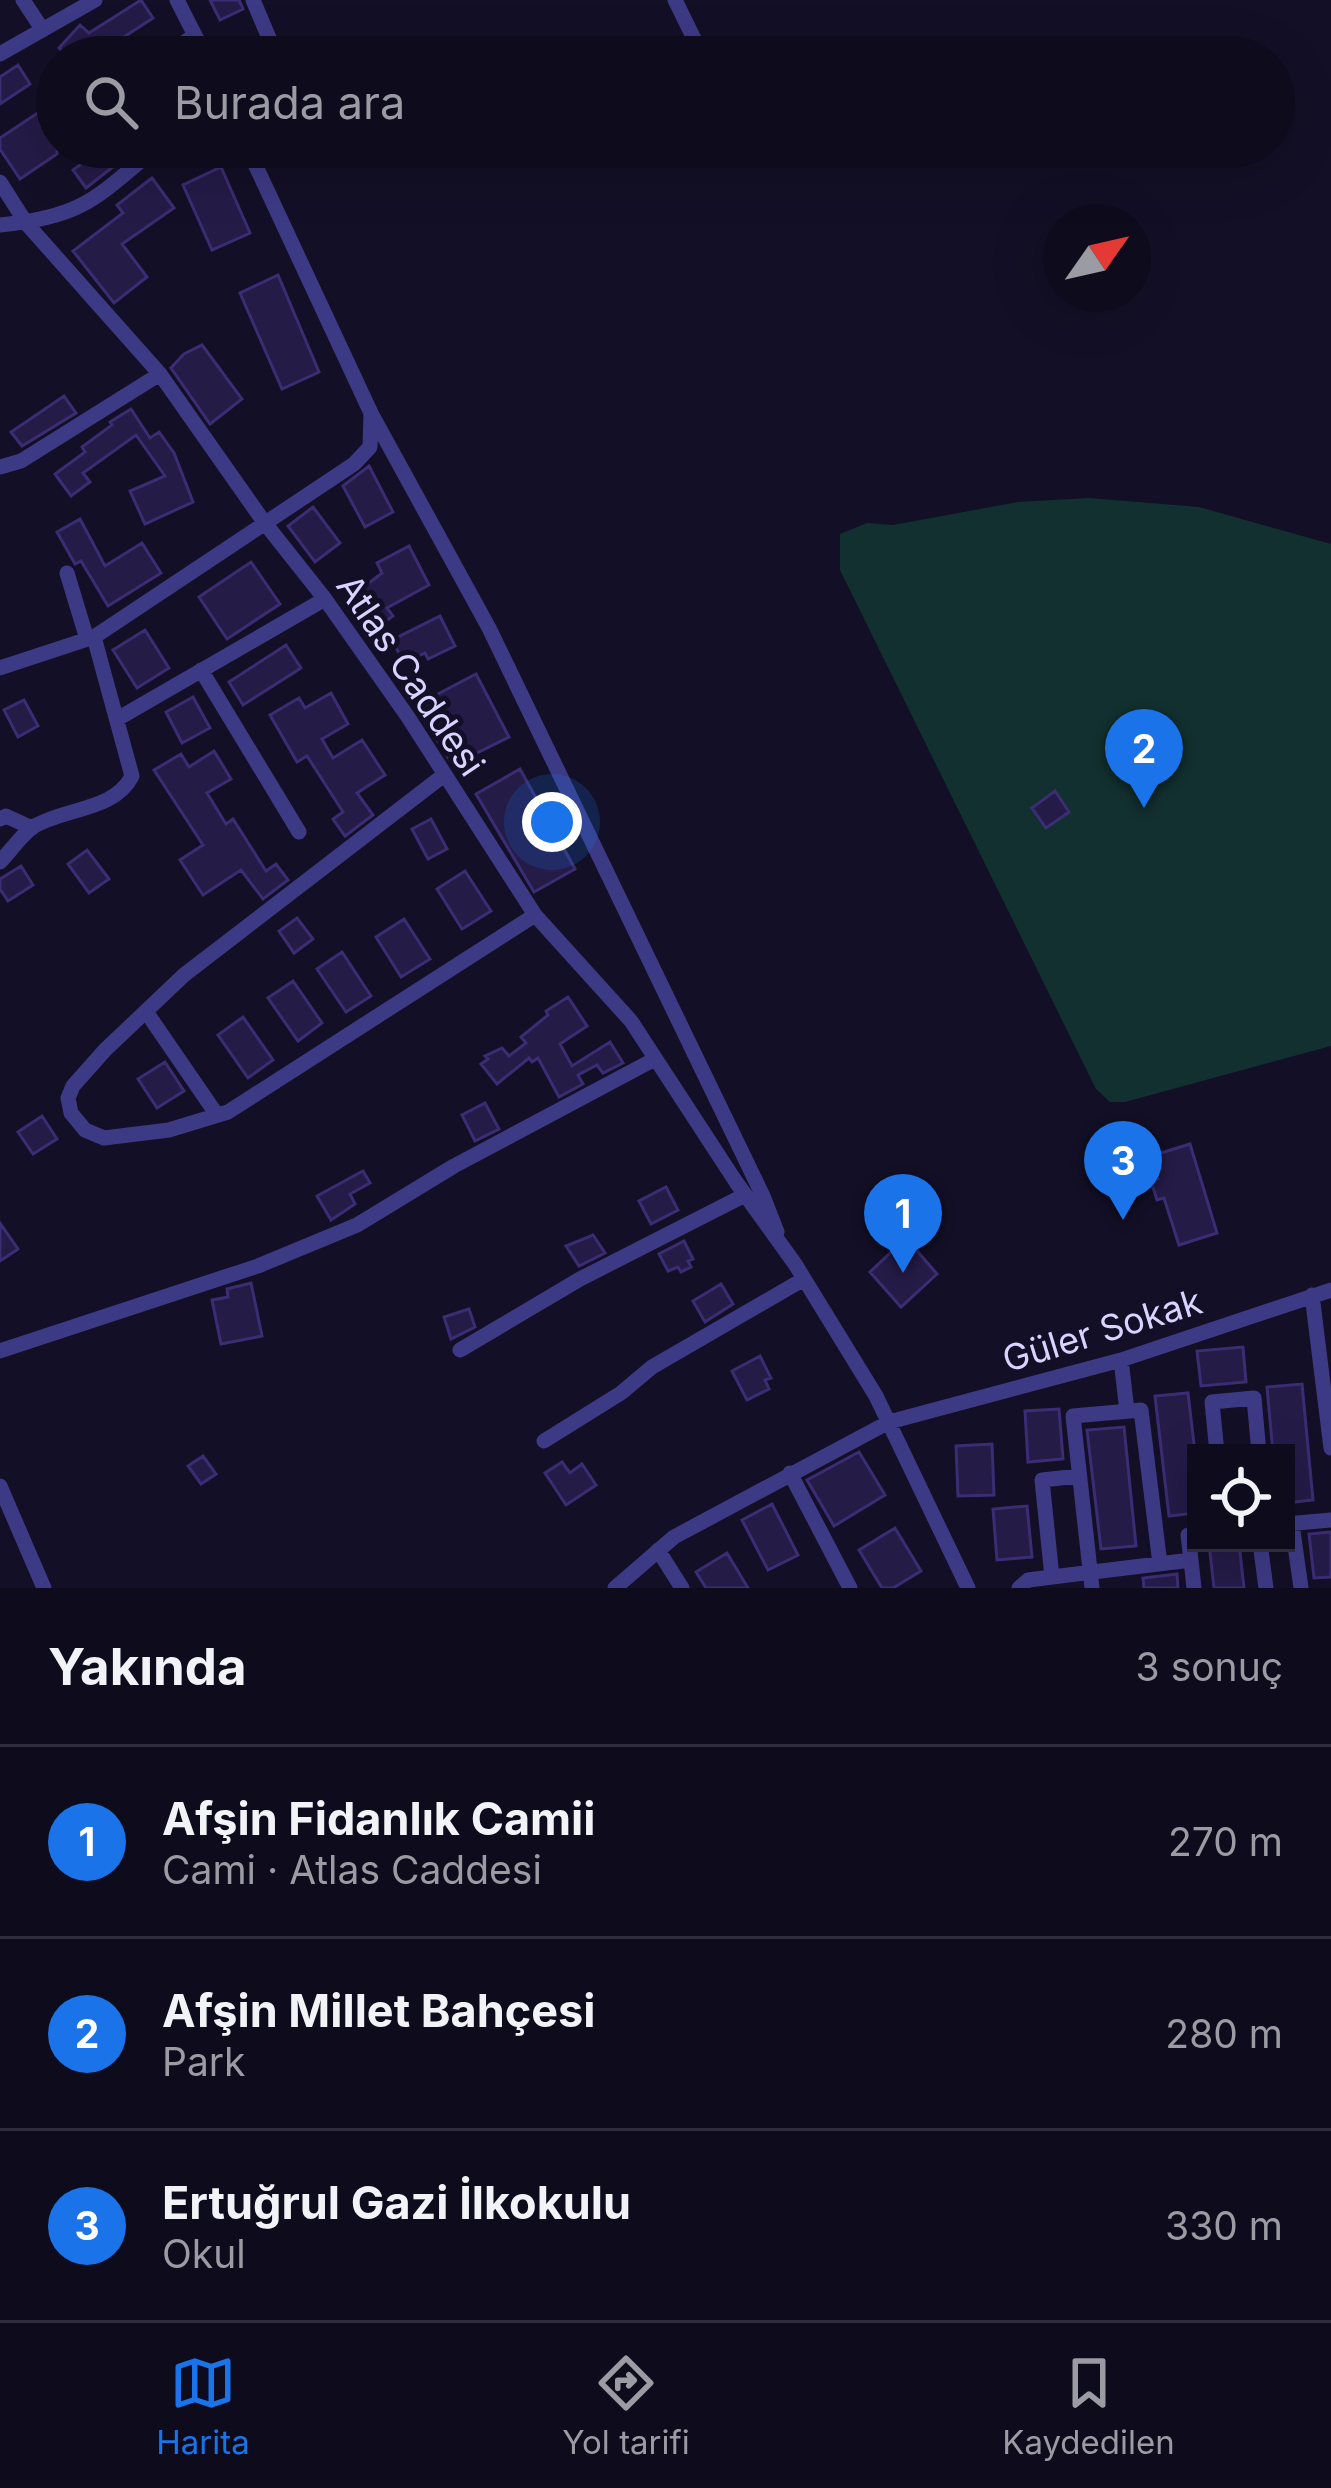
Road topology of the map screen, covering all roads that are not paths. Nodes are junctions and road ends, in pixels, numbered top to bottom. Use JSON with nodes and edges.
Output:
{"nodes":[{"id":1,"x":22,"y":0,"type":"edge"},
{"id":2,"x":95,"y":0,"type":"edge"},
{"id":3,"x":178,"y":0,"type":"edge"},
{"id":4,"x":253,"y":0,"type":"edge"},
{"id":5,"x":675,"y":0,"type":"edge"},
{"id":6,"x":42,"y":29,"type":"junction"},
{"id":7,"x":195,"y":35,"type":"edge"},
{"id":8,"x":268,"y":36,"type":"edge"},
{"id":9,"x":693,"y":36,"type":"edge"},
{"id":10,"x":0,"y":54,"type":"edge"},
{"id":11,"x":132,"y":168,"type":"edge"},
{"id":12,"x":257,"y":168,"type":"edge"},
{"id":13,"x":0,"y":182,"type":"edge"},
{"id":14,"x":26,"y":223,"type":"junction"},
{"id":15,"x":0,"y":225,"type":"edge"},
{"id":16,"x":160,"y":374,"type":"junction"},
{"id":17,"x":371,"y":413,"type":"junction"},
{"id":18,"x":0,"y":466,"type":"edge"},
{"id":19,"x":263,"y":522,"type":"junction"},
{"id":20,"x":67,"y":573,"type":"dead end"},
{"id":21,"x":325,"y":599,"type":"junction"},
{"id":22,"x":91,"y":638,"type":"junction"},
{"id":23,"x":0,"y":668,"type":"edge"},
{"id":24,"x":201,"y":670,"type":"junction"},
{"id":25,"x":119,"y":718,"type":"junction"},
{"id":26,"x":443,"y":775,"type":"junction"},
{"id":27,"x":0,"y":819,"type":"edge"},
{"id":28,"x":32,"y":828,"type":"junction"},
{"id":29,"x":299,"y":832,"type":"dead end"},
{"id":30,"x":0,"y":862,"type":"edge"},
{"id":31,"x":536,"y":915,"type":"junction"},
{"id":32,"x":147,"y":1013,"type":"junction"},
{"id":33,"x":656,"y":1059,"type":"junction"},
{"id":34,"x":217,"y":1115,"type":"junction"},
{"id":35,"x":746,"y":1195,"type":"junction"},
{"id":36,"x":777,"y":1239,"type":"junction"},
{"id":37,"x":805,"y":1279,"type":"junction"},
{"id":38,"x":1331,"y":1289,"type":"edge"},
{"id":39,"x":1312,"y":1295,"type":"junction"},
{"id":40,"x":460,"y":1350,"type":"dead end"},
{"id":41,"x":0,"y":1351,"type":"edge"},
{"id":42,"x":1121,"y":1360,"type":"junction"},
{"id":43,"x":1127,"y":1411,"type":"junction"},
{"id":44,"x":890,"y":1422,"type":"junction"},
{"id":45,"x":544,"y":1441,"type":"dead end"},
{"id":46,"x":1216,"y":1444,"type":"edge"},
{"id":47,"x":1258,"y":1444,"type":"edge"},
{"id":48,"x":1331,"y":1448,"type":"edge"},
{"id":49,"x":790,"y":1473,"type":"junction"},
{"id":50,"x":1079,"y":1476,"type":"junction"},
{"id":51,"x":0,"y":1486,"type":"edge"},
{"id":52,"x":1331,"y":1520,"type":"edge"},
{"id":53,"x":1295,"y":1523,"type":"edge"},
{"id":54,"x":658,"y":1550,"type":"junction"},
{"id":55,"x":1190,"y":1552,"type":"edge"},
{"id":56,"x":1261,"y":1552,"type":"edge"},
{"id":57,"x":1294,"y":1552,"type":"edge"},
{"id":58,"x":1191,"y":1560,"type":"junction"},
{"id":59,"x":1160,"y":1564,"type":"junction"},
{"id":60,"x":1127,"y":1568,"type":"junction"},
{"id":61,"x":1052,"y":1577,"type":"junction"},
{"id":62,"x":1090,"y":1580,"type":"edge"},
{"id":63,"x":44,"y":1588,"type":"edge"},
{"id":64,"x":615,"y":1588,"type":"edge"},
{"id":65,"x":682,"y":1588,"type":"edge"},
{"id":66,"x":850,"y":1588,"type":"edge"},
{"id":67,"x":968,"y":1588,"type":"edge"},
{"id":68,"x":1019,"y":1588,"type":"edge"},
{"id":69,"x":1130,"y":1588,"type":"edge"},
{"id":70,"x":1195,"y":1588,"type":"edge"},
{"id":71,"x":1266,"y":1588,"type":"edge"},
{"id":72,"x":1301,"y":1588,"type":"edge"}],
"edges":[{"from":1,"to":6,"type":"street"},
{"from":2,"to":6,"type":"street"},
{"from":3,"to":7,"type":"street"},
{"from":4,"to":8,"type":"street"},
{"from":5,"to":9,"type":"street"},
{"from":6,"to":10,"type":"street"},
{"from":11,"to":14,"type":"street"},
{"from":12,"to":17,"type":"street"},
{"from":13,"to":14,"type":"street","name":"Atlas Caddesi"},
{"from":14,"to":15,"type":"street"},
{"from":14,"to":16,"type":"street","name":"Atlas Caddesi"},
{"from":16,"to":18,"type":"street"},
{"from":16,"to":19,"type":"street","name":"Atlas Caddesi"},
{"from":17,"to":19,"type":"street"},
{"from":17,"to":36,"type":"street"},
{"from":19,"to":21,"type":"street","name":"Atlas Caddesi"},
{"from":19,"to":22,"type":"street"},
{"from":20,"to":22,"type":"street"},
{"from":21,"to":24,"type":"street"},
{"from":21,"to":26,"type":"street","name":"Atlas Caddesi"},
{"from":22,"to":23,"type":"street"},
{"from":22,"to":25,"type":"street"},
{"from":24,"to":25,"type":"street"},
{"from":24,"to":29,"type":"street"},
{"from":25,"to":28,"type":"street"},
{"from":26,"to":31,"type":"street","name":"Atlas Caddesi"},
{"from":26,"to":32,"type":"street"},
{"from":27,"to":28,"type":"street"},
{"from":28,"to":30,"type":"street"},
{"from":31,"to":33,"type":"street","name":"Atlas Caddesi"},
{"from":31,"to":34,"type":"street"},
{"from":32,"to":34,"type":"street"},
{"from":32,"to":34,"type":"street"},
{"from":33,"to":35,"type":"street","name":"Atlas Caddesi"},
{"from":33,"to":41,"type":"street"},
{"from":35,"to":36,"type":"street","name":"Atlas Caddesi"},
{"from":35,"to":40,"type":"street"},
{"from":36,"to":37,"type":"street","name":"Atlas Caddesi"},
{"from":37,"to":44,"type":"street","name":"Atlas Caddesi"},
{"from":37,"to":45,"type":"street"},
{"from":38,"to":39,"type":"street","name":"Güler Sokak"},
{"from":39,"to":42,"type":"street","name":"Güler Sokak"},
{"from":39,"to":48,"type":"street"},
{"from":42,"to":43,"type":"street"},
{"from":42,"to":44,"type":"street","name":"Güler Sokak"},
{"from":43,"to":50,"type":"street"},
{"from":43,"to":59,"type":"street"},
{"from":44,"to":49,"type":"street","name":"Güler Sokak"},
{"from":44,"to":67,"type":"street","name":"Atlas Caddesi"},
{"from":46,"to":47,"type":"street"},
{"from":49,"to":54,"type":"street","name":"Güler Sokak"},
{"from":49,"to":66,"type":"street"},
{"from":50,"to":61,"type":"street"},
{"from":50,"to":62,"type":"street"},
{"from":51,"to":63,"type":"street"},
{"from":52,"to":53,"type":"street"},
{"from":54,"to":64,"type":"street","name":"Güler Sokak"},
{"from":54,"to":65,"type":"street"},
{"from":55,"to":58,"type":"street"},
{"from":56,"to":71,"type":"street"},
{"from":57,"to":72,"type":"street"},
{"from":58,"to":59,"type":"street"},
{"from":58,"to":70,"type":"street"},
{"from":59,"to":60,"type":"street"},
{"from":60,"to":62,"type":"street"},
{"from":60,"to":69,"type":"street"},
{"from":61,"to":62,"type":"street"},
{"from":61,"to":68,"type":"street"}]}
